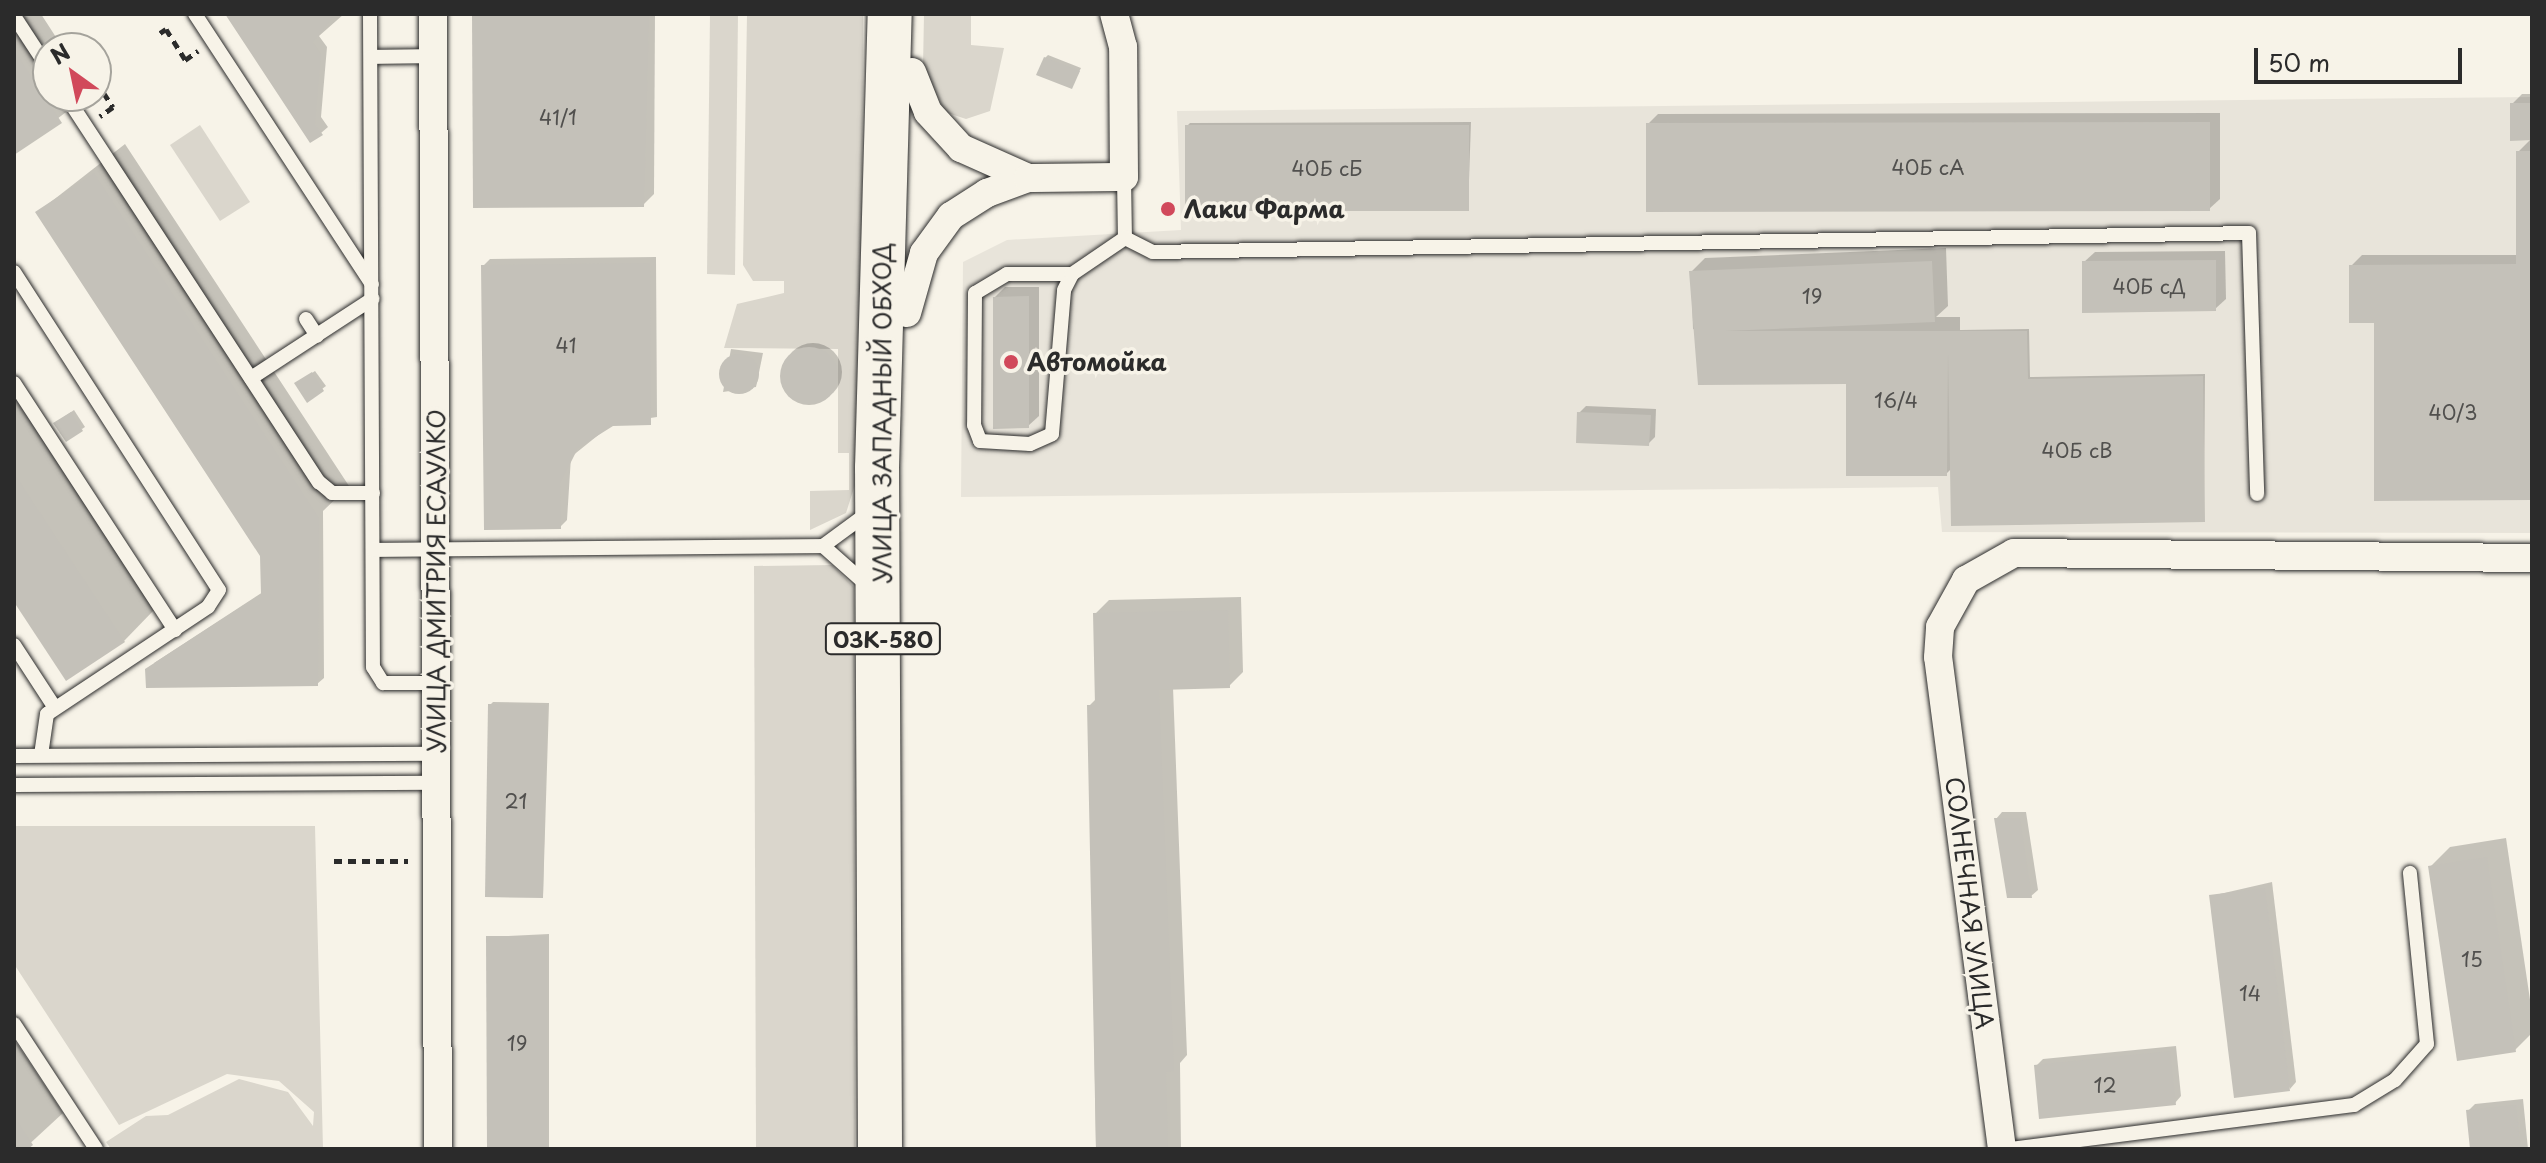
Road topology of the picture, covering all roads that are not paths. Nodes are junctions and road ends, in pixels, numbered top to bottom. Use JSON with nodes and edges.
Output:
{"nodes":[{"id":1,"x":195,"y":14,"type":"edge"},
{"id":2,"x":360,"y":14,"type":"edge"},
{"id":3,"x":370,"y":14,"type":"edge"},
{"id":4,"x":433,"y":14,"type":"edge"},
{"id":5,"x":890,"y":14,"type":"edge"},
{"id":6,"x":912,"y":14,"type":"edge"},
{"id":7,"x":1114,"y":14,"type":"edge"},
{"id":8,"x":14,"y":16,"type":"edge"},
{"id":9,"x":370,"y":30,"type":"junction"},
{"id":10,"x":32,"y":44,"type":"edge"},
{"id":11,"x":433,"y":56,"type":"junction"},
{"id":12,"x":371,"y":57,"type":"junction"},
{"id":13,"x":912,"y":72,"type":"junction"},
{"id":14,"x":76,"y":112,"type":"edge"},
{"id":15,"x":1124,"y":177,"type":"junction"},
{"id":16,"x":1028,"y":178,"type":"junction"},
{"id":17,"x":1125,"y":238,"type":"junction"},
{"id":18,"x":14,"y":272,"type":"edge"},
{"id":19,"x":1072,"y":274,"type":"junction"},
{"id":20,"x":372,"y":292,"type":"junction"},
{"id":21,"x":907,"y":313,"type":"junction"},
{"id":22,"x":306,"y":319,"type":"dead end"},
{"id":23,"x":317,"y":336,"type":"junction"},
{"id":24,"x":251,"y":378,"type":"junction"},
{"id":25,"x":14,"y":383,"type":"edge"},
{"id":26,"x":373,"y":493,"type":"junction"},
{"id":27,"x":2257,"y":494,"type":"dead end"},
{"id":28,"x":879,"y":496,"type":"junction"},
{"id":29,"x":823,"y":546,"type":"junction"},
{"id":30,"x":436,"y":549,"type":"junction"},
{"id":31,"x":373,"y":550,"type":"junction"},
{"id":32,"x":2532,"y":558,"type":"edge"},
{"id":33,"x":882,"y":611,"type":"junction"},
{"id":34,"x":175,"y":630,"type":"junction"},
{"id":35,"x":14,"y":645,"type":"edge"},
{"id":36,"x":436,"y":683,"type":"junction"},
{"id":37,"x":55,"y":708,"type":"junction"},
{"id":38,"x":436,"y":754,"type":"junction"},
{"id":39,"x":41,"y":755,"type":"junction"},
{"id":40,"x":14,"y":756,"type":"edge"},
{"id":41,"x":437,"y":783,"type":"junction"},
{"id":42,"x":14,"y":785,"type":"edge"},
{"id":43,"x":2410,"y":873,"type":"dead end"},
{"id":44,"x":14,"y":1024,"type":"edge"},
{"id":45,"x":96,"y":1149,"type":"edge"},
{"id":46,"x":438,"y":1149,"type":"edge"},
{"id":47,"x":880,"y":1149,"type":"edge"},
{"id":48,"x":909,"y":1149,"type":"edge"},
{"id":49,"x":2002,"y":1149,"type":"edge"},
{"id":50,"x":2010,"y":1149,"type":"edge"}],
"edges":[{"from":1,"to":20,"type":"lane"},
{"from":2,"to":9,"type":"lane"},
{"from":3,"to":9,"type":"lane"},
{"from":4,"to":11,"type":"street","name":"УЛИЦА ДМИТРИЯ ЕСАУЛКО"},
{"from":5,"to":28,"type":"highway","name":"УЛИЦА ЗАПАДНЫЙ ОБХОД","number":"03К-580"},
{"from":6,"to":13,"type":"highway","name":"УЛИЦА ЗАПАДНЫЙ ОБХОД","number":"03К-580"},
{"from":7,"to":15,"type":"street"},
{"from":8,"to":10,"type":"lane"},
{"from":9,"to":12,"type":"lane"},
{"from":11,"to":12,"type":"lane"},
{"from":11,"to":30,"type":"street","name":"УЛИЦА ДМИТРИЯ ЕСАУЛКО"},
{"from":12,"to":20,"type":"lane"},
{"from":13,"to":16,"type":"street"},
{"from":13,"to":21,"type":"highway","name":"УЛИЦА ЗАПАДНЫЙ ОБХОД","number":"03К-580"},
{"from":14,"to":24,"type":"lane"},
{"from":15,"to":16,"type":"street"},
{"from":15,"to":17,"type":"lane"},
{"from":16,"to":21,"type":"street"},
{"from":17,"to":19,"type":"lane"},
{"from":17,"to":27,"type":"lane"},
{"from":18,"to":34,"type":"lane"},
{"from":19,"to":19,"type":"lane"},
{"from":20,"to":23,"type":"lane"},
{"from":20,"to":26,"type":"lane"},
{"from":21,"to":48,"type":"highway","name":"УЛИЦА ЗАПАДНЫЙ ОБХОД","number":"03К-580"},
{"from":22,"to":23,"type":"lane"},
{"from":23,"to":24,"type":"lane"},
{"from":24,"to":26,"type":"lane"},
{"from":25,"to":34,"type":"lane"},
{"from":26,"to":31,"type":"lane"},
{"from":28,"to":29,"type":"lane"},
{"from":28,"to":33,"type":"highway","name":"УЛИЦА ЗАПАДНЫЙ ОБХОД","number":"03К-580"},
{"from":29,"to":30,"type":"lane"},
{"from":29,"to":33,"type":"lane"},
{"from":30,"to":31,"type":"lane"},
{"from":30,"to":36,"type":"street","name":"УЛИЦА ДМИТРИЯ ЕСАУЛКО"},
{"from":31,"to":36,"type":"lane"},
{"from":32,"to":49,"type":"street","name":"СОЛНЕЧНАЯ УЛИЦА"},
{"from":33,"to":47,"type":"highway","name":"УЛИЦА ЗАПАДНЫЙ ОБХОД","number":"03К-580"},
{"from":34,"to":37,"type":"lane"},
{"from":35,"to":37,"type":"lane"},
{"from":36,"to":38,"type":"street","name":"УЛИЦА ДМИТРИЯ ЕСАУЛКО"},
{"from":37,"to":39,"type":"lane"},
{"from":38,"to":39,"type":"lane"},
{"from":38,"to":41,"type":"street","name":"УЛИЦА ДМИТРИЯ ЕСАУЛКО"},
{"from":39,"to":40,"type":"lane"},
{"from":41,"to":42,"type":"lane"},
{"from":41,"to":46,"type":"street","name":"УЛИЦА ДМИТРИЯ ЕСАУЛКО"},
{"from":43,"to":50,"type":"lane"},
{"from":44,"to":45,"type":"lane"}]}
